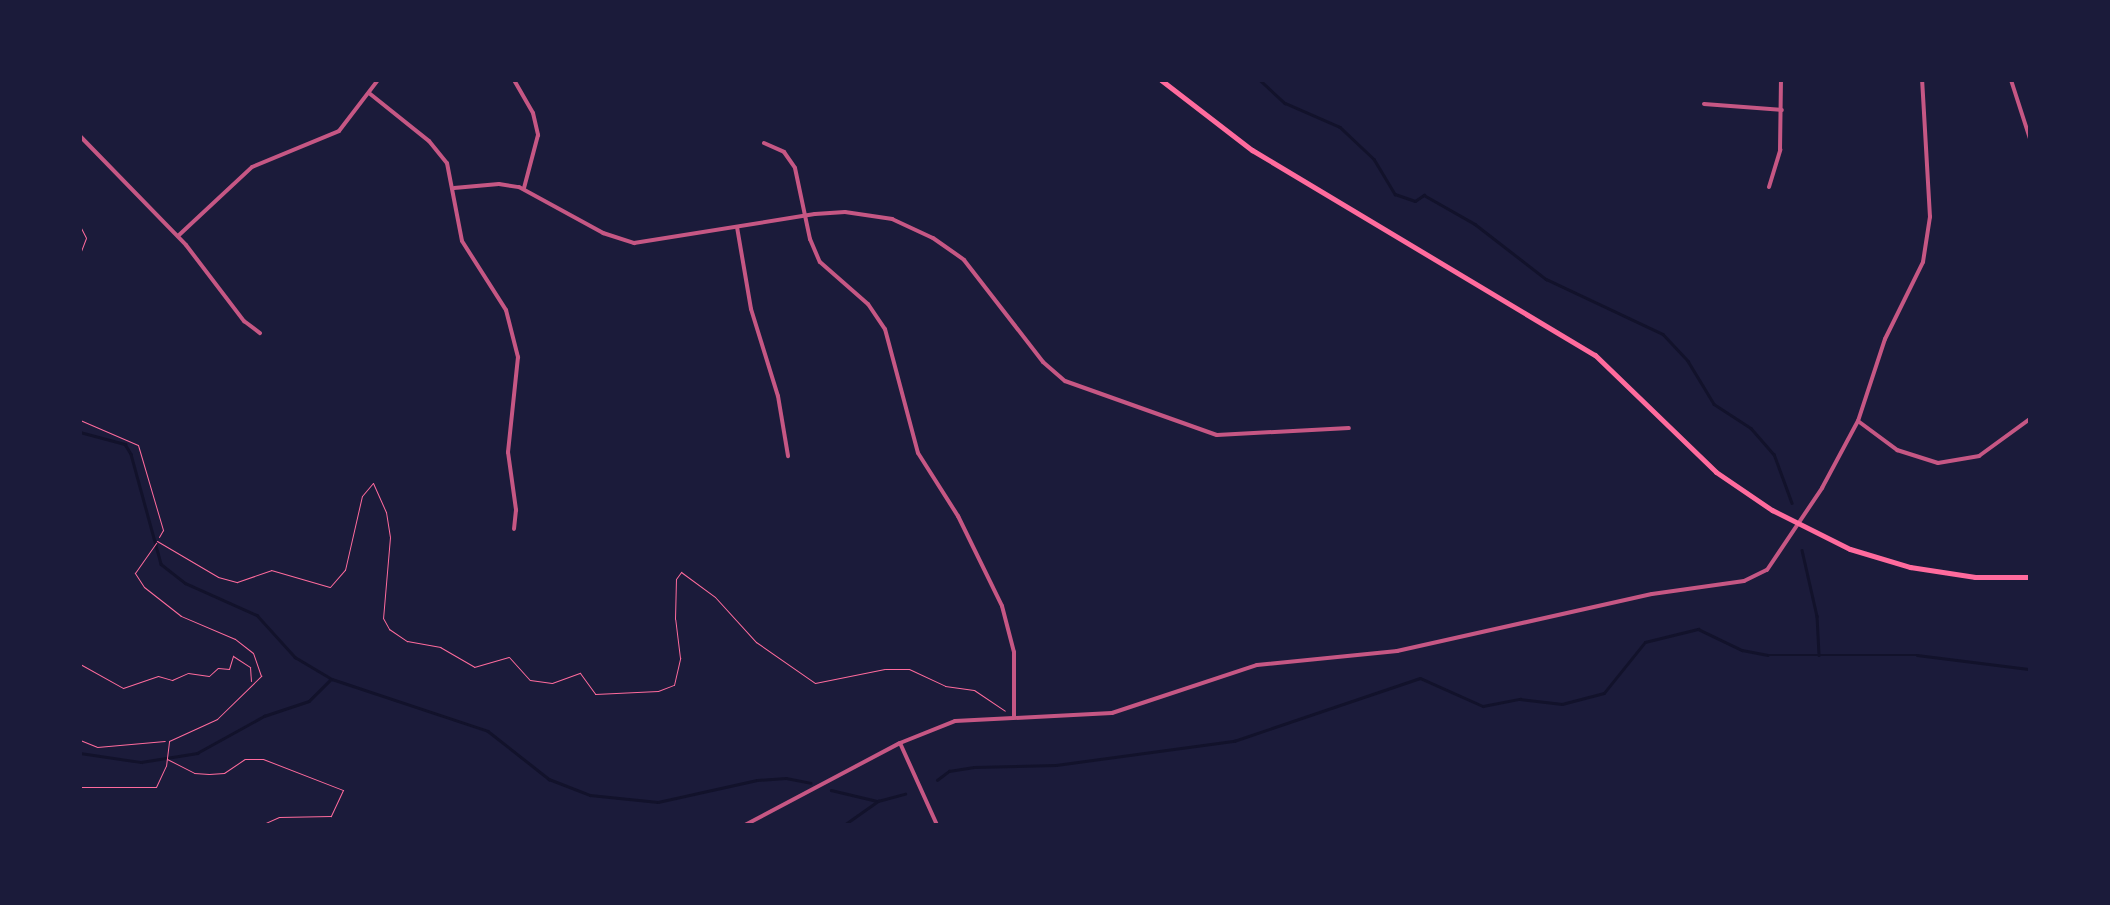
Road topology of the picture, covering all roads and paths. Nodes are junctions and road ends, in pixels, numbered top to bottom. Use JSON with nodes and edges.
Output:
{"nodes":[{"id":1,"x":378,"y":80,"type":"edge"},
{"id":2,"x":514,"y":80,"type":"edge"},
{"id":3,"x":1161,"y":80,"type":"edge"},
{"id":4,"x":1781,"y":80,"type":"edge"},
{"id":5,"x":1922,"y":80,"type":"edge"},
{"id":6,"x":2013,"y":81,"type":"edge"},
{"id":7,"x":369,"y":93,"type":"junction"},
{"id":8,"x":1704,"y":104,"type":"dead end"},
{"id":9,"x":1782,"y":110,"type":"junction"},
{"id":10,"x":80,"y":136,"type":"edge"},
{"id":11,"x":2030,"y":140,"type":"edge"},
{"id":12,"x":764,"y":144,"type":"dead end"},
{"id":13,"x":1769,"y":187,"type":"dead end"},
{"id":14,"x":454,"y":188,"type":"junction"},
{"id":15,"x":524,"y":188,"type":"junction"},
{"id":16,"x":806,"y":215,"type":"junction"},
{"id":17,"x":80,"y":226,"type":"edge"},
{"id":18,"x":737,"y":227,"type":"junction"},
{"id":19,"x":178,"y":236,"type":"junction"},
{"id":20,"x":80,"y":254,"type":"edge"},
{"id":21,"x":260,"y":333,"type":"dead end"},
{"id":22,"x":2030,"y":419,"type":"edge"},
{"id":23,"x":80,"y":420,"type":"edge"},
{"id":24,"x":1858,"y":420,"type":"junction"},
{"id":25,"x":1349,"y":428,"type":"dead end"},
{"id":26,"x":788,"y":456,"type":"dead end"},
{"id":27,"x":1800,"y":523,"type":"junction"},
{"id":28,"x":514,"y":529,"type":"dead end"},
{"id":29,"x":157,"y":541,"type":"junction"},
{"id":30,"x":2030,"y":578,"type":"edge"},
{"id":31,"x":80,"y":664,"type":"edge"},
{"id":32,"x":252,"y":684,"type":"junction"},
{"id":33,"x":1014,"y":717,"type":"junction"},
{"id":34,"x":80,"y":740,"type":"edge"},
{"id":35,"x":168,"y":741,"type":"junction"},
{"id":36,"x":900,"y":743,"type":"junction"},
{"id":37,"x":167,"y":758,"type":"junction"},
{"id":38,"x":80,"y":787,"type":"edge"},
{"id":39,"x":261,"y":825,"type":"edge"},
{"id":40,"x":745,"y":825,"type":"edge"},
{"id":41,"x":937,"y":825,"type":"edge"}],
"edges":[{"from":1,"to":7,"type":"street"},
{"from":2,"to":15,"type":"street"},
{"from":3,"to":27,"type":"main road"},
{"from":4,"to":9,"type":"street"},
{"from":5,"to":24,"type":"street"},
{"from":6,"to":11,"type":"street"},
{"from":7,"to":14,"type":"street"},
{"from":7,"to":19,"type":"street"},
{"from":8,"to":9,"type":"street"},
{"from":9,"to":13,"type":"street"},
{"from":10,"to":19,"type":"street"},
{"from":12,"to":16,"type":"street"},
{"from":14,"to":15,"type":"street"},
{"from":14,"to":28,"type":"street"},
{"from":15,"to":18,"type":"street"},
{"from":16,"to":18,"type":"street"},
{"from":16,"to":25,"type":"street"},
{"from":16,"to":33,"type":"street"},
{"from":17,"to":20,"type":"path"},
{"from":18,"to":26,"type":"street"},
{"from":19,"to":21,"type":"street"},
{"from":22,"to":24,"type":"street"},
{"from":23,"to":29,"type":"path"},
{"from":24,"to":27,"type":"street"},
{"from":27,"to":30,"type":"main road"},
{"from":27,"to":33,"type":"street"},
{"from":29,"to":32,"type":"path"},
{"from":29,"to":33,"type":"path"},
{"from":31,"to":32,"type":"path"},
{"from":32,"to":35,"type":"path"},
{"from":33,"to":36,"type":"street"},
{"from":34,"to":35,"type":"path"},
{"from":35,"to":37,"type":"path"},
{"from":35,"to":37,"type":"path"},
{"from":36,"to":40,"type":"street"},
{"from":36,"to":41,"type":"street"},
{"from":37,"to":38,"type":"path"},
{"from":37,"to":39,"type":"path"}]}
